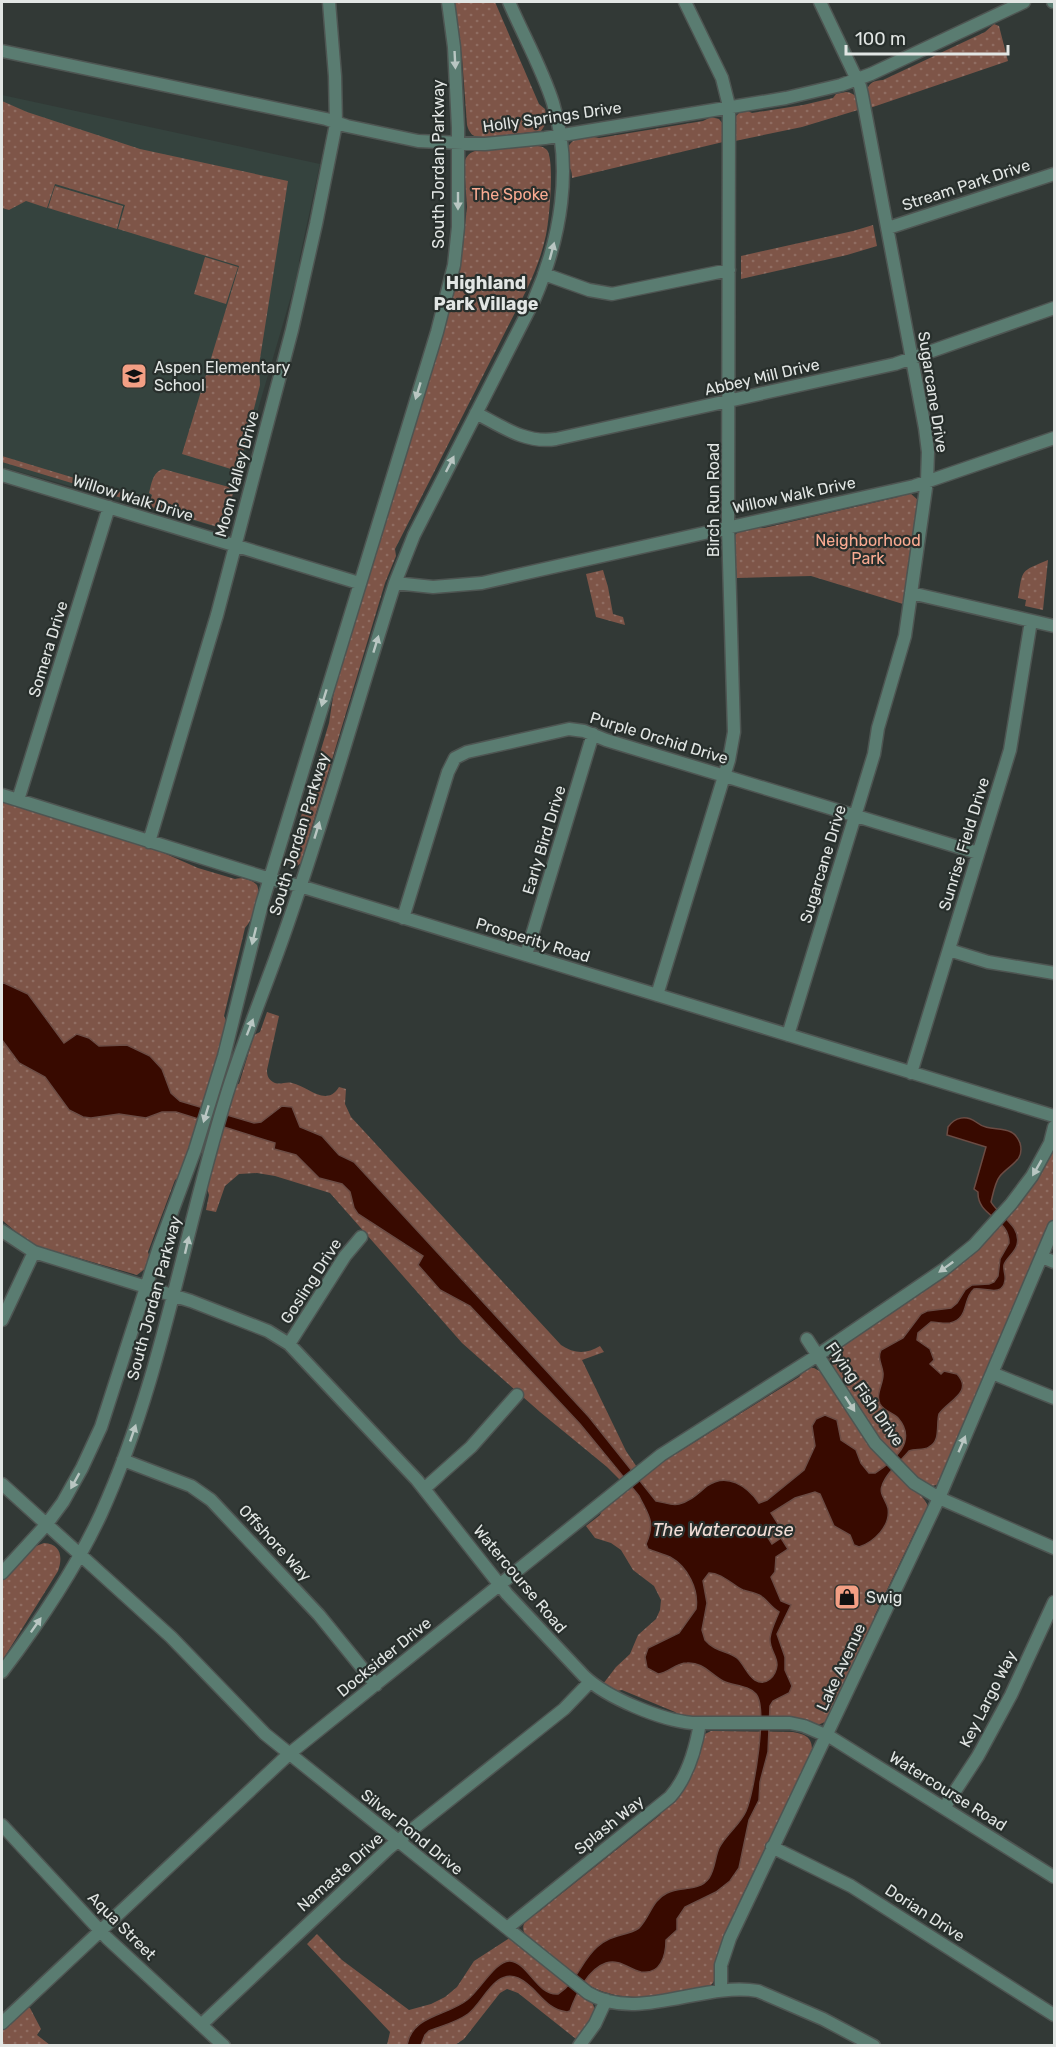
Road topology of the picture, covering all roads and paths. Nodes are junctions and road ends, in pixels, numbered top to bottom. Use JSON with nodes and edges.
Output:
{"nodes":[{"id":1,"x":329,"y":2,"type":"edge"},
{"id":2,"x":448,"y":2,"type":"edge"},
{"id":3,"x":508,"y":2,"type":"edge"},
{"id":4,"x":685,"y":2,"type":"edge"},
{"id":5,"x":820,"y":2,"type":"edge"},
{"id":6,"x":1024,"y":2,"type":"edge"},
{"id":7,"x":2,"y":51,"type":"edge"},
{"id":8,"x":857,"y":79,"type":"junction"},
{"id":9,"x":729,"y":106,"type":"junction"},
{"id":10,"x":336,"y":124,"type":"junction"},
{"id":11,"x":560,"y":135,"type":"junction"},
{"id":12,"x":459,"y":142,"type":"junction"},
{"id":13,"x":1054,"y":174,"type":"edge"},
{"id":14,"x":888,"y":228,"type":"junction"},
{"id":15,"x":729,"y":270,"type":"junction"},
{"id":16,"x":544,"y":274,"type":"junction"},
{"id":17,"x":1054,"y":308,"type":"edge"},
{"id":18,"x":912,"y":358,"type":"junction"},
{"id":19,"x":729,"y":401,"type":"junction"},
{"id":20,"x":476,"y":412,"type":"junction"},
{"id":21,"x":1054,"y":438,"type":"edge"},
{"id":22,"x":2,"y":475,"type":"edge"},
{"id":23,"x":927,"y":481,"type":"junction"},
{"id":24,"x":109,"y":507,"type":"junction"},
{"id":25,"x":728,"y":527,"type":"junction"},
{"id":26,"x":236,"y":546,"type":"junction"},
{"id":27,"x":359,"y":583,"type":"junction"},
{"id":28,"x":395,"y":583,"type":"junction"},
{"id":29,"x":911,"y":593,"type":"junction"},
{"id":30,"x":1031,"y":621,"type":"junction"},
{"id":31,"x":1054,"y":626,"type":"edge"},
{"id":32,"x":593,"y":734,"type":"junction"},
{"id":33,"x":724,"y":775,"type":"junction"},
{"id":34,"x":2,"y":795,"type":"edge"},
{"id":35,"x":18,"y":800,"type":"junction"},
{"id":36,"x":855,"y":814,"type":"junction"},
{"id":37,"x":149,"y":842,"type":"junction"},
{"id":38,"x":978,"y":853,"type":"junction"},
{"id":39,"x":270,"y":879,"type":"junction"},
{"id":40,"x":300,"y":886,"type":"junction"},
{"id":41,"x":403,"y":918,"type":"junction"},
{"id":42,"x":949,"y":950,"type":"junction"},
{"id":43,"x":526,"y":955,"type":"junction"},
{"id":44,"x":1054,"y":973,"type":"edge"},
{"id":45,"x":657,"y":995,"type":"junction"},
{"id":46,"x":788,"y":1035,"type":"junction"},
{"id":47,"x":911,"y":1073,"type":"junction"},
{"id":48,"x":1054,"y":1116,"type":"edge"},
{"id":49,"x":1054,"y":1127,"type":"edge"},
{"id":50,"x":1054,"y":1227,"type":"edge"},
{"id":51,"x":2,"y":1231,"type":"edge"},
{"id":52,"x":361,"y":1237,"type":"dead end"},
{"id":53,"x":34,"y":1252,"type":"junction"},
{"id":54,"x":1042,"y":1257,"type":"junction"},
{"id":55,"x":1054,"y":1262,"type":"edge"},
{"id":56,"x":146,"y":1287,"type":"junction"},
{"id":57,"x":174,"y":1295,"type":"junction"},
{"id":58,"x":2,"y":1320,"type":"edge"},
{"id":59,"x":807,"y":1339,"type":"dead end"},
{"id":60,"x":289,"y":1344,"type":"junction"},
{"id":61,"x":818,"y":1355,"type":"junction"},
{"id":62,"x":992,"y":1373,"type":"junction"},
{"id":63,"x":517,"y":1395,"type":"dead end"},
{"id":64,"x":1054,"y":1398,"type":"edge"},
{"id":65,"x":123,"y":1460,"type":"junction"},
{"id":66,"x":2,"y":1484,"type":"edge"},
{"id":67,"x":424,"y":1488,"type":"junction"},
{"id":68,"x":939,"y":1498,"type":"junction"},
{"id":69,"x":46,"y":1525,"type":"junction"},
{"id":70,"x":1054,"y":1548,"type":"edge"},
{"id":71,"x":79,"y":1554,"type":"junction"},
{"id":72,"x":2,"y":1573,"type":"edge"},
{"id":73,"x":500,"y":1585,"type":"junction"},
{"id":74,"x":1054,"y":1602,"type":"edge"},
{"id":75,"x":2,"y":1672,"type":"edge"},
{"id":76,"x":590,"y":1682,"type":"junction"},
{"id":77,"x":376,"y":1685,"type":"junction"},
{"id":78,"x":700,"y":1724,"type":"junction"},
{"id":79,"x":827,"y":1736,"type":"junction"},
{"id":80,"x":289,"y":1754,"type":"junction"},
{"id":81,"x":944,"y":1808,"type":"junction"},
{"id":82,"x":2,"y":1825,"type":"edge"},
{"id":83,"x":398,"y":1842,"type":"junction"},
{"id":84,"x":772,"y":1847,"type":"junction"},
{"id":85,"x":1054,"y":1877,"type":"edge"},
{"id":86,"x":507,"y":1928,"type":"junction"},
{"id":87,"x":100,"y":1931,"type":"junction"},
{"id":88,"x":721,"y":1990,"type":"junction"},
{"id":89,"x":606,"y":2000,"type":"junction"},
{"id":90,"x":1054,"y":2015,"type":"edge"},
{"id":91,"x":2,"y":2023,"type":"edge"},
{"id":92,"x":201,"y":2025,"type":"junction"},
{"id":93,"x":224,"y":2046,"type":"edge"},
{"id":94,"x":579,"y":2046,"type":"edge"},
{"id":95,"x":874,"y":2046,"type":"edge"}],
"edges":[{"from":1,"to":10,"type":"street","name":"Moon Valley Drive"},
{"from":2,"to":12,"type":"street","name":"South Jordan Parkway","one_way":true},
{"from":3,"to":11,"type":"street","name":"South Jordan Parkway"},
{"from":4,"to":9,"type":"street","name":"Birch Run Road"},
{"from":5,"to":8,"type":"street","name":"Sugarcane Drive"},
{"from":6,"to":8,"type":"street","name":"Holly Springs Drive"},
{"from":7,"to":10,"type":"street","name":"Holly Springs Drive"},
{"from":8,"to":9,"type":"street","name":"Holly Springs Drive"},
{"from":8,"to":14,"type":"street","name":"Sugarcane Drive"},
{"from":9,"to":11,"type":"street","name":"Holly Springs Drive"},
{"from":9,"to":15,"type":"street","name":"Birch Run Road"},
{"from":10,"to":12,"type":"street","name":"Holly Springs Drive"},
{"from":10,"to":26,"type":"street","name":"Moon Valley Drive"},
{"from":11,"to":12,"type":"street","name":"Holly Springs Drive"},
{"from":16,"to":11,"type":"street","name":"South Jordan Parkway","one_way":true},
{"from":12,"to":27,"type":"street","name":"South Jordan Parkway","one_way":true},
{"from":13,"to":14,"type":"street","name":"Stream Park Drive"},
{"from":14,"to":18,"type":"street","name":"Sugarcane Drive"},
{"from":15,"to":16,"type":"street"},
{"from":15,"to":19,"type":"street","name":"Birch Run Road"},
{"from":16,"to":20,"type":"street","name":"South Jordan Parkway"},
{"from":17,"to":18,"type":"street","name":"Abbey Mill Drive"},
{"from":18,"to":19,"type":"street","name":"Abbey Mill Drive"},
{"from":18,"to":23,"type":"street","name":"Sugarcane Drive"},
{"from":19,"to":20,"type":"street","name":"Abbey Mill Drive"},
{"from":19,"to":25,"type":"street","name":"Birch Run Road"},
{"from":28,"to":20,"type":"street","name":"South Jordan Parkway","one_way":true},
{"from":21,"to":23,"type":"street","name":"Willow Walk Drive"},
{"from":22,"to":24,"type":"street","name":"Willow Walk Drive"},
{"from":23,"to":25,"type":"street","name":"Willow Walk Drive"},
{"from":23,"to":29,"type":"street","name":"Sugarcane Drive"},
{"from":24,"to":26,"type":"street","name":"Willow Walk Drive"},
{"from":24,"to":35,"type":"street","name":"Somera Drive"},
{"from":25,"to":28,"type":"street","name":"Willow Walk Drive"},
{"from":25,"to":33,"type":"street","name":"Birch Run Road"},
{"from":26,"to":27,"type":"street","name":"Willow Walk Drive"},
{"from":26,"to":37,"type":"street","name":"Moon Valley Drive"},
{"from":27,"to":39,"type":"street","name":"South Jordan Parkway","one_way":true},
{"from":40,"to":28,"type":"street","name":"South Jordan Parkway","one_way":true},
{"from":29,"to":30,"type":"street"},
{"from":29,"to":36,"type":"street","name":"Sugarcane Drive"},
{"from":30,"to":31,"type":"street"},
{"from":30,"to":38,"type":"street","name":"Sunrise Field Drive"},
{"from":32,"to":33,"type":"street","name":"Purple Orchid Drive"},
{"from":32,"to":41,"type":"street","name":"Purple Orchid Drive"},
{"from":32,"to":43,"type":"street","name":"Early Bird Drive"},
{"from":33,"to":36,"type":"street","name":"Purple Orchid Drive"},
{"from":33,"to":45,"type":"street","name":"Birch Run Road"},
{"from":34,"to":35,"type":"street","name":"Prosperity Road"},
{"from":35,"to":37,"type":"street","name":"Prosperity Road"},
{"from":36,"to":38,"type":"street","name":"Purple Orchid Drive"},
{"from":36,"to":46,"type":"street","name":"Sugarcane Drive"},
{"from":37,"to":39,"type":"street","name":"Prosperity Road"},
{"from":38,"to":42,"type":"street","name":"Sunrise Field Drive"},
{"from":39,"to":40,"type":"street","name":"Prosperity Road"},
{"from":39,"to":56,"type":"street","name":"South Jordan Parkway","one_way":true},
{"from":40,"to":41,"type":"street","name":"Prosperity Road"},
{"from":57,"to":40,"type":"street","name":"South Jordan Parkway","one_way":true},
{"from":41,"to":43,"type":"street","name":"Prosperity Road"},
{"from":42,"to":44,"type":"street"},
{"from":42,"to":47,"type":"street","name":"Sunrise Field Drive"},
{"from":43,"to":45,"type":"street","name":"Prosperity Road"},
{"from":45,"to":46,"type":"street","name":"Prosperity Road"},
{"from":46,"to":47,"type":"street","name":"Prosperity Road"},
{"from":47,"to":48,"type":"street","name":"Prosperity Road"},
{"from":49,"to":61,"type":"street","one_way":true},
{"from":50,"to":54,"type":"street","name":"Lake Avenue"},
{"from":51,"to":53,"type":"street","name":"Watercourse Road"},
{"from":52,"to":60,"type":"street","name":"Gosling Drive"},
{"from":53,"to":56,"type":"street","name":"Watercourse Road"},
{"from":53,"to":58,"type":"street"},
{"from":54,"to":55,"type":"street"},
{"from":54,"to":62,"type":"street","name":"Lake Avenue"},
{"from":56,"to":57,"type":"street","name":"Watercourse Road"},
{"from":56,"to":69,"type":"street","name":"South Jordan Parkway","one_way":true},
{"from":57,"to":60,"type":"street","name":"Watercourse Road"},
{"from":65,"to":57,"type":"street","name":"South Jordan Parkway","one_way":true},
{"from":59,"to":61,"type":"street","name":"Flying Fish Drive"},
{"from":60,"to":67,"type":"street","name":"Watercourse Road"},
{"from":61,"to":68,"type":"street","name":"Flying Fish Drive","one_way":true},
{"from":61,"to":73,"type":"street","name":"Docksider Drive"},
{"from":62,"to":64,"type":"street"},
{"from":68,"to":62,"type":"street","name":"Lake Avenue","one_way":true},
{"from":63,"to":67,"type":"street"},
{"from":65,"to":71,"type":"street","name":"South Jordan Parkway"},
{"from":65,"to":77,"type":"street","name":"Offshore Way"},
{"from":66,"to":69,"type":"street","name":"Silver Pond Drive"},
{"from":67,"to":73,"type":"street","name":"Watercourse Road"},
{"from":68,"to":70,"type":"street","name":"Flying Fish Drive"},
{"from":68,"to":79,"type":"street","name":"Lake Avenue"},
{"from":69,"to":71,"type":"street","name":"Silver Pond Drive"},
{"from":69,"to":72,"type":"street","name":"South Jordan Parkway"},
{"from":75,"to":71,"type":"street","name":"South Jordan Parkway","one_way":true},
{"from":71,"to":80,"type":"street","name":"Silver Pond Drive"},
{"from":73,"to":76,"type":"street","name":"Watercourse Road"},
{"from":73,"to":77,"type":"street","name":"Docksider Drive"},
{"from":74,"to":81,"type":"street","name":"Key Largo Way"},
{"from":76,"to":78,"type":"street","name":"Watercourse Road"},
{"from":76,"to":83,"type":"street","name":"Namaste Drive"},
{"from":77,"to":80,"type":"street","name":"Docksider Drive"},
{"from":78,"to":79,"type":"street","name":"Watercourse Road"},
{"from":78,"to":86,"type":"street","name":"Splash Way"},
{"from":79,"to":81,"type":"street","name":"Watercourse Road"},
{"from":79,"to":84,"type":"street","name":"Lake Avenue"},
{"from":80,"to":83,"type":"street","name":"Silver Pond Drive"},
{"from":80,"to":87,"type":"street","name":"Docksider Drive"},
{"from":81,"to":85,"type":"street","name":"Watercourse Road"},
{"from":82,"to":87,"type":"street","name":"Aqua Street"},
{"from":83,"to":86,"type":"street","name":"Silver Pond Drive"},
{"from":83,"to":92,"type":"street","name":"Namaste Drive"},
{"from":84,"to":88,"type":"street","name":"Lake Avenue"},
{"from":84,"to":90,"type":"street","name":"Dorian Drive"},
{"from":86,"to":89,"type":"street","name":"Silver Pond Drive"},
{"from":87,"to":91,"type":"street","name":"Docksider Drive"},
{"from":87,"to":92,"type":"street","name":"Aqua Street"},
{"from":88,"to":89,"type":"street","name":"Silver Pond Drive"},
{"from":88,"to":95,"type":"street","name":"Silver Pond Drive"},
{"from":89,"to":94,"type":"street"},
{"from":92,"to":93,"type":"street","name":"Aqua Street"}]}
